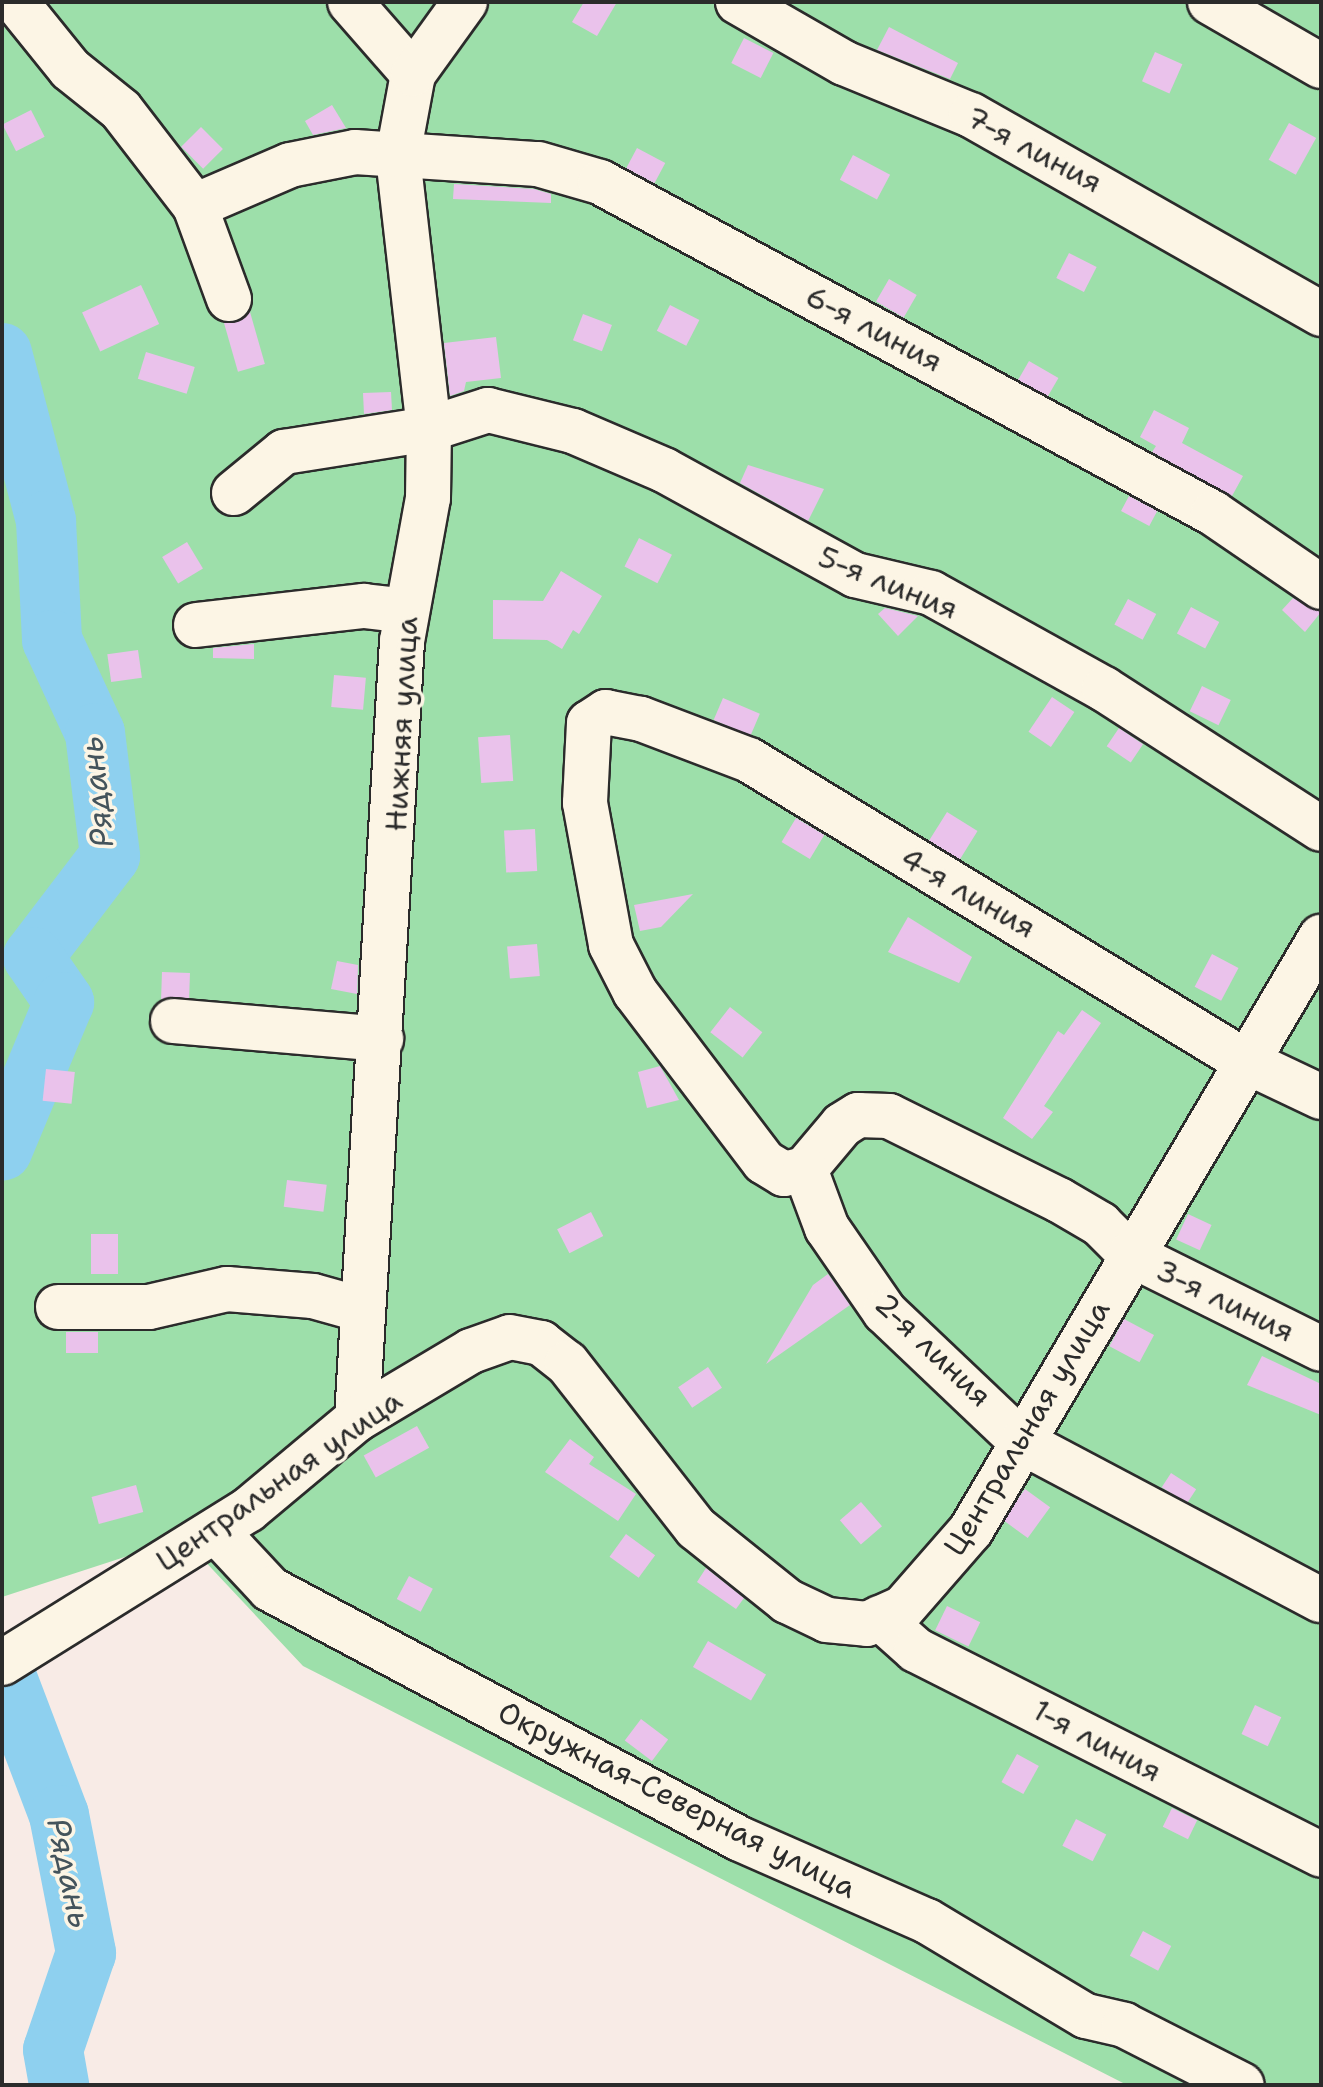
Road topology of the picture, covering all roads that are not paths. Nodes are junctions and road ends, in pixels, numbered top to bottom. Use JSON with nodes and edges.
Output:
{"nodes":[{"id":1,"x":16,"y":2,"type":"edge"},
{"id":2,"x":350,"y":2,"type":"edge"},
{"id":3,"x":465,"y":2,"type":"edge"},
{"id":4,"x":738,"y":2,"type":"edge"},
{"id":5,"x":1210,"y":2,"type":"edge"},
{"id":6,"x":1321,"y":66,"type":"edge"},
{"id":7,"x":413,"y":74,"type":"junction"},
{"id":8,"x":398,"y":155,"type":"junction"},
{"id":9,"x":195,"y":206,"type":"junction"},
{"id":10,"x":229,"y":299,"type":"dead end"},
{"id":11,"x":1321,"y":314,"type":"edge"},
{"id":12,"x":429,"y":429,"type":"junction"},
{"id":13,"x":234,"y":493,"type":"dead end"},
{"id":14,"x":1321,"y":587,"type":"edge"},
{"id":15,"x":407,"y":611,"type":"junction"},
{"id":16,"x":196,"y":625,"type":"dead end"},
{"id":17,"x":1321,"y":829,"type":"edge"},
{"id":18,"x":1321,"y":937,"type":"edge"},
{"id":19,"x":173,"y":1021,"type":"dead end"},
{"id":20,"x":381,"y":1039,"type":"junction"},
{"id":21,"x":1243,"y":1060,"type":"junction"},
{"id":22,"x":1321,"y":1097,"type":"edge"},
{"id":23,"x":805,"y":1169,"type":"junction"},
{"id":24,"x":1130,"y":1254,"type":"junction"},
{"id":25,"x":58,"y":1307,"type":"dead end"},
{"id":26,"x":363,"y":1310,"type":"junction"},
{"id":27,"x":1321,"y":1349,"type":"edge"},
{"id":28,"x":357,"y":1419,"type":"junction"},
{"id":29,"x":1022,"y":1442,"type":"junction"},
{"id":30,"x":216,"y":1531,"type":"junction"},
{"id":31,"x":1321,"y":1600,"type":"edge"},
{"id":32,"x":880,"y":1618,"type":"junction"},
{"id":33,"x":12,"y":1657,"type":"edge"},
{"id":34,"x":1321,"y":1855,"type":"edge"},
{"id":35,"x":1242,"y":2085,"type":"edge"}],
"edges":[{"from":1,"to":9,"type":"street"},
{"from":2,"to":7,"type":"street"},
{"from":3,"to":7,"type":"street","name":"Нижняя улица"},
{"from":4,"to":11,"type":"street","name":"7-я линия"},
{"from":5,"to":6,"type":"street"},
{"from":7,"to":8,"type":"street","name":"Нижняя улица"},
{"from":8,"to":9,"type":"street","name":"6-я линия"},
{"from":8,"to":12,"type":"street","name":"Нижняя улица"},
{"from":8,"to":14,"type":"street","name":"6-я линия"},
{"from":9,"to":10,"type":"street"},
{"from":12,"to":13,"type":"street","name":"5-я линия"},
{"from":12,"to":15,"type":"street","name":"Нижняя улица"},
{"from":12,"to":17,"type":"street","name":"5-я линия"},
{"from":15,"to":16,"type":"street"},
{"from":15,"to":20,"type":"street","name":"Нижняя улица"},
{"from":18,"to":21,"type":"street","name":"Центральная улица"},
{"from":19,"to":20,"type":"street"},
{"from":20,"to":26,"type":"street","name":"Нижняя улица"},
{"from":21,"to":22,"type":"street","name":"4-я линия"},
{"from":21,"to":23,"type":"street","name":"4-я линия"},
{"from":21,"to":24,"type":"street","name":"Центральная улица"},
{"from":23,"to":24,"type":"street","name":"3-я линия"},
{"from":23,"to":29,"type":"street","name":"2-я линия"},
{"from":24,"to":27,"type":"street","name":"3-я линия"},
{"from":24,"to":29,"type":"street","name":"Центральная улица"},
{"from":25,"to":26,"type":"street"},
{"from":26,"to":28,"type":"street","name":"Нижняя улица"},
{"from":28,"to":30,"type":"street","name":"Центральная улица"},
{"from":28,"to":32,"type":"street","name":"Центральная улица"},
{"from":29,"to":31,"type":"street","name":"2-я линия"},
{"from":29,"to":32,"type":"street","name":"Центральная улица"},
{"from":30,"to":33,"type":"street","name":"Центральная улица"},
{"from":30,"to":35,"type":"street","name":"Окружная-Северная улица"},
{"from":32,"to":34,"type":"street","name":"1-я линия"}]}
